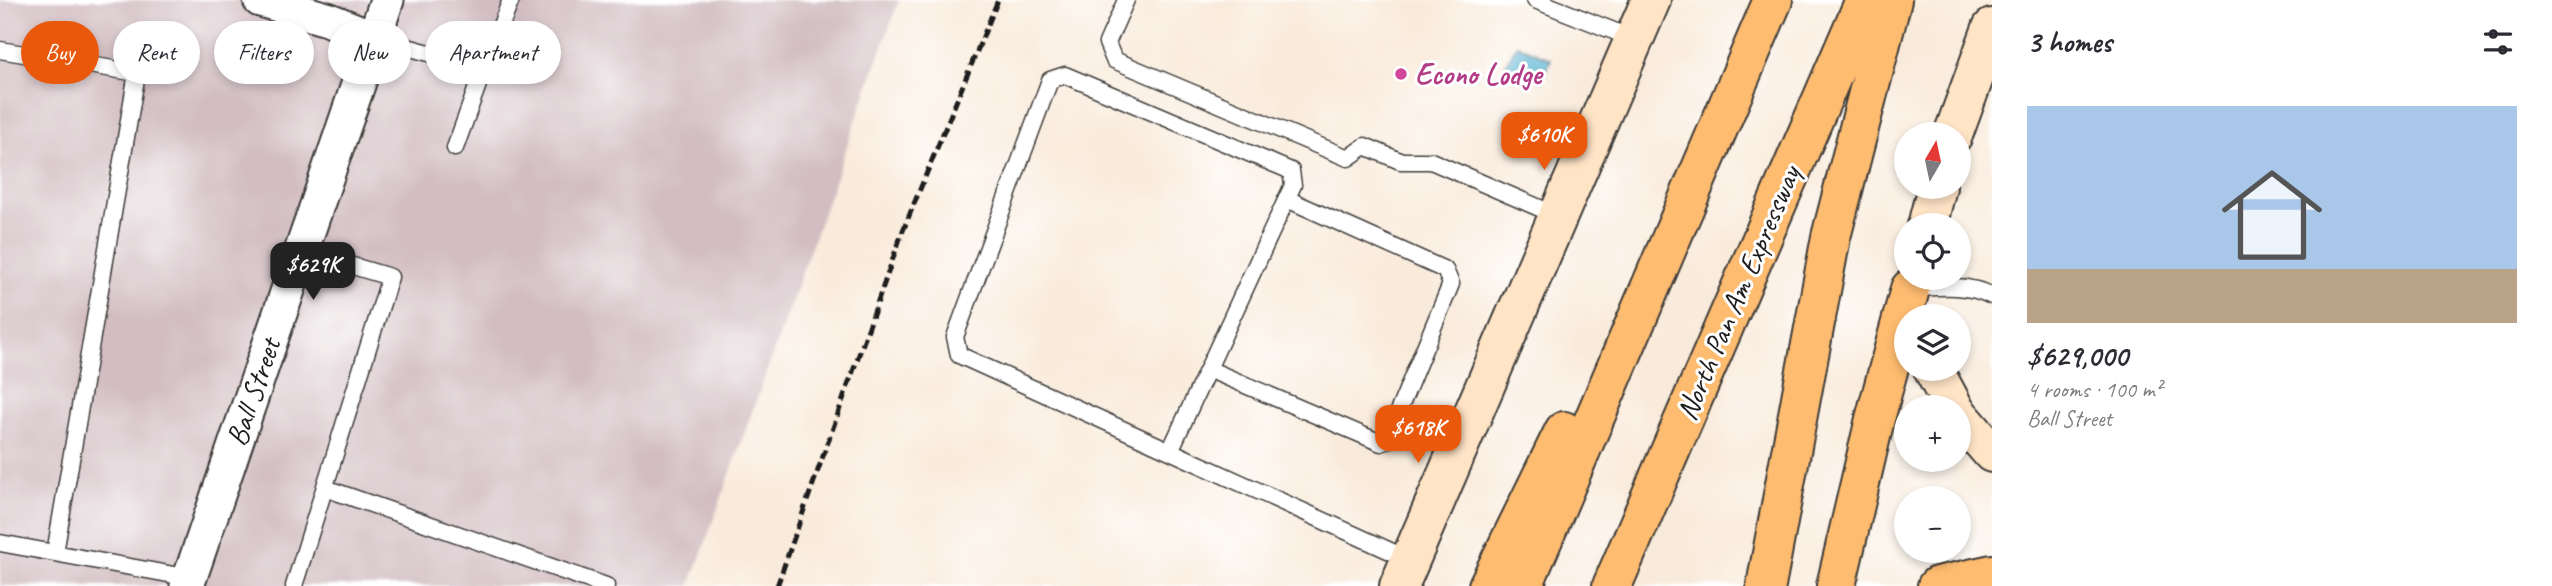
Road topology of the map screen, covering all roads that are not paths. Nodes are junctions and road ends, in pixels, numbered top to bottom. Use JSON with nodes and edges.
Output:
{"nodes":[{"id":1,"x":387,"y":0,"type":"edge"},
{"id":2,"x":511,"y":0,"type":"edge"},
{"id":3,"x":1126,"y":0,"type":"edge"},
{"id":4,"x":1535,"y":0,"type":"edge"},
{"id":5,"x":1651,"y":0,"type":"edge"},
{"id":6,"x":1773,"y":0,"type":"edge"},
{"id":7,"x":1865,"y":0,"type":"edge"},
{"id":8,"x":1892,"y":0,"type":"edge"},
{"id":9,"x":270,"y":1,"type":"edge"},
{"id":10,"x":380,"y":21,"type":"edge"},
{"id":11,"x":503,"y":21,"type":"edge"},
{"id":12,"x":328,"y":22,"type":"edge"},
{"id":13,"x":1992,"y":28,"type":"edge"},
{"id":14,"x":1634,"y":39,"type":"junction"},
{"id":15,"x":0,"y":50,"type":"edge"},
{"id":16,"x":358,"y":84,"type":"edge"},
{"id":17,"x":478,"y":84,"type":"edge"},
{"id":18,"x":1732,"y":98,"type":"junction"},
{"id":19,"x":1958,"y":122,"type":"edge"},
{"id":20,"x":454,"y":148,"type":"dead end"},
{"id":21,"x":1287,"y":199,"type":"junction"},
{"id":22,"x":1558,"y":216,"type":"junction"},
{"id":23,"x":302,"y":251,"type":"junction"},
{"id":24,"x":1914,"y":295,"type":"edge"},
{"id":25,"x":1992,"y":296,"type":"edge"},
{"id":26,"x":1208,"y":369,"type":"junction"},
{"id":27,"x":1971,"y":429,"type":"edge"},
{"id":28,"x":1170,"y":451,"type":"junction"},
{"id":29,"x":1992,"y":453,"type":"edge"},
{"id":30,"x":325,"y":488,"type":"junction"},
{"id":31,"x":0,"y":543,"type":"edge"},
{"id":32,"x":55,"y":553,"type":"junction"},
{"id":33,"x":1405,"y":573,"type":"edge"},
{"id":34,"x":1992,"y":574,"type":"edge"},
{"id":35,"x":189,"y":582,"type":"edge"},
{"id":36,"x":294,"y":586,"type":"edge"},
{"id":37,"x":606,"y":586,"type":"edge"},
{"id":38,"x":1488,"y":586,"type":"edge"},
{"id":39,"x":1523,"y":586,"type":"edge"},
{"id":40,"x":1612,"y":586,"type":"edge"},
{"id":41,"x":1766,"y":586,"type":"edge"},
{"id":42,"x":1836,"y":586,"type":"edge"},
{"id":43,"x":1937,"y":586,"type":"edge"}],
"edges":[{"from":1,"to":10,"type":"street","name":"Ball Street"},
{"from":2,"to":11,"type":"lane"},
{"from":3,"to":22,"type":"lane"},
{"from":4,"to":14,"type":"lane"},
{"from":5,"to":14,"type":"main road"},
{"from":6,"to":18,"type":"highway"},
{"from":7,"to":40,"type":"highway","name":"North Pan Am Expressway"},
{"from":8,"to":41,"type":"highway"},
{"from":9,"to":12,"type":"street"},
{"from":13,"to":19,"type":"main road"},
{"from":14,"to":22,"type":"main road"},
{"from":15,"to":32,"type":"lane"},
{"from":16,"to":23,"type":"street","name":"Ball Street"},
{"from":17,"to":20,"type":"lane"},
{"from":18,"to":38,"type":"highway"},
{"from":18,"to":39,"type":"highway"},
{"from":21,"to":26,"type":"lane"},
{"from":21,"to":26,"type":"lane"},
{"from":21,"to":28,"type":"lane"},
{"from":22,"to":33,"type":"main road"},
{"from":23,"to":30,"type":"lane"},
{"from":23,"to":35,"type":"street","name":"Ball Street"},
{"from":24,"to":25,"type":"lane"},
{"from":24,"to":42,"type":"highway"},
{"from":26,"to":28,"type":"lane"},
{"from":27,"to":29,"type":"main road"},
{"from":28,"to":33,"type":"lane"},
{"from":30,"to":36,"type":"lane"},
{"from":30,"to":37,"type":"lane"},
{"from":31,"to":32,"type":"lane"},
{"from":32,"to":35,"type":"lane"},
{"from":34,"to":43,"type":"highway"}]}
